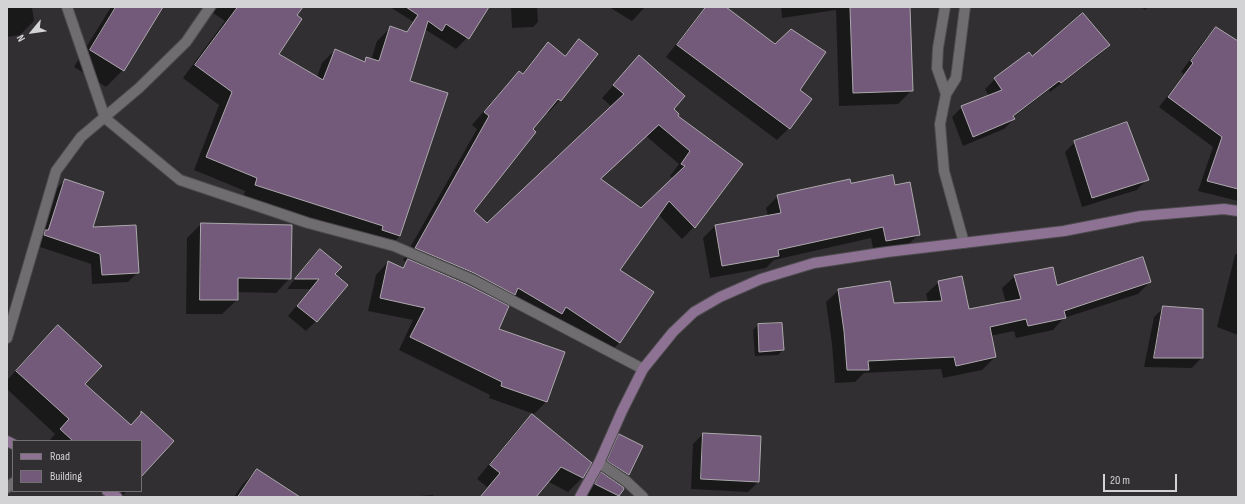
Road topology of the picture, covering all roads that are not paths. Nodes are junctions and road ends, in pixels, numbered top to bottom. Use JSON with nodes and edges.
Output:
{"nodes":[{"id":1,"x":67,"y":7,"type":"edge"},
{"id":2,"x":210,"y":7,"type":"edge"},
{"id":3,"x":945,"y":7,"type":"edge"},
{"id":4,"x":965,"y":7,"type":"edge"},
{"id":5,"x":946,"y":94,"type":"junction"},
{"id":6,"x":105,"y":118,"type":"junction"},
{"id":7,"x":1238,"y":211,"type":"edge"},
{"id":8,"x":964,"y":243,"type":"junction"},
{"id":9,"x":7,"y":338,"type":"edge"},
{"id":10,"x":643,"y":369,"type":"junction"},
{"id":11,"x":599,"y":463,"type":"junction"},
{"id":12,"x":580,"y":497,"type":"edge"},
{"id":13,"x":643,"y":497,"type":"edge"}],
"edges":[{"from":1,"to":6,"type":"street"},
{"from":2,"to":6,"type":"street"},
{"from":3,"to":5,"type":"street"},
{"from":4,"to":5,"type":"street"},
{"from":5,"to":8,"type":"street"},
{"from":6,"to":9,"type":"street"},
{"from":6,"to":10,"type":"street"},
{"from":7,"to":8,"type":"street"},
{"from":8,"to":10,"type":"street"},
{"from":10,"to":11,"type":"street"},
{"from":11,"to":12,"type":"street"},
{"from":11,"to":13,"type":"street"}]}
